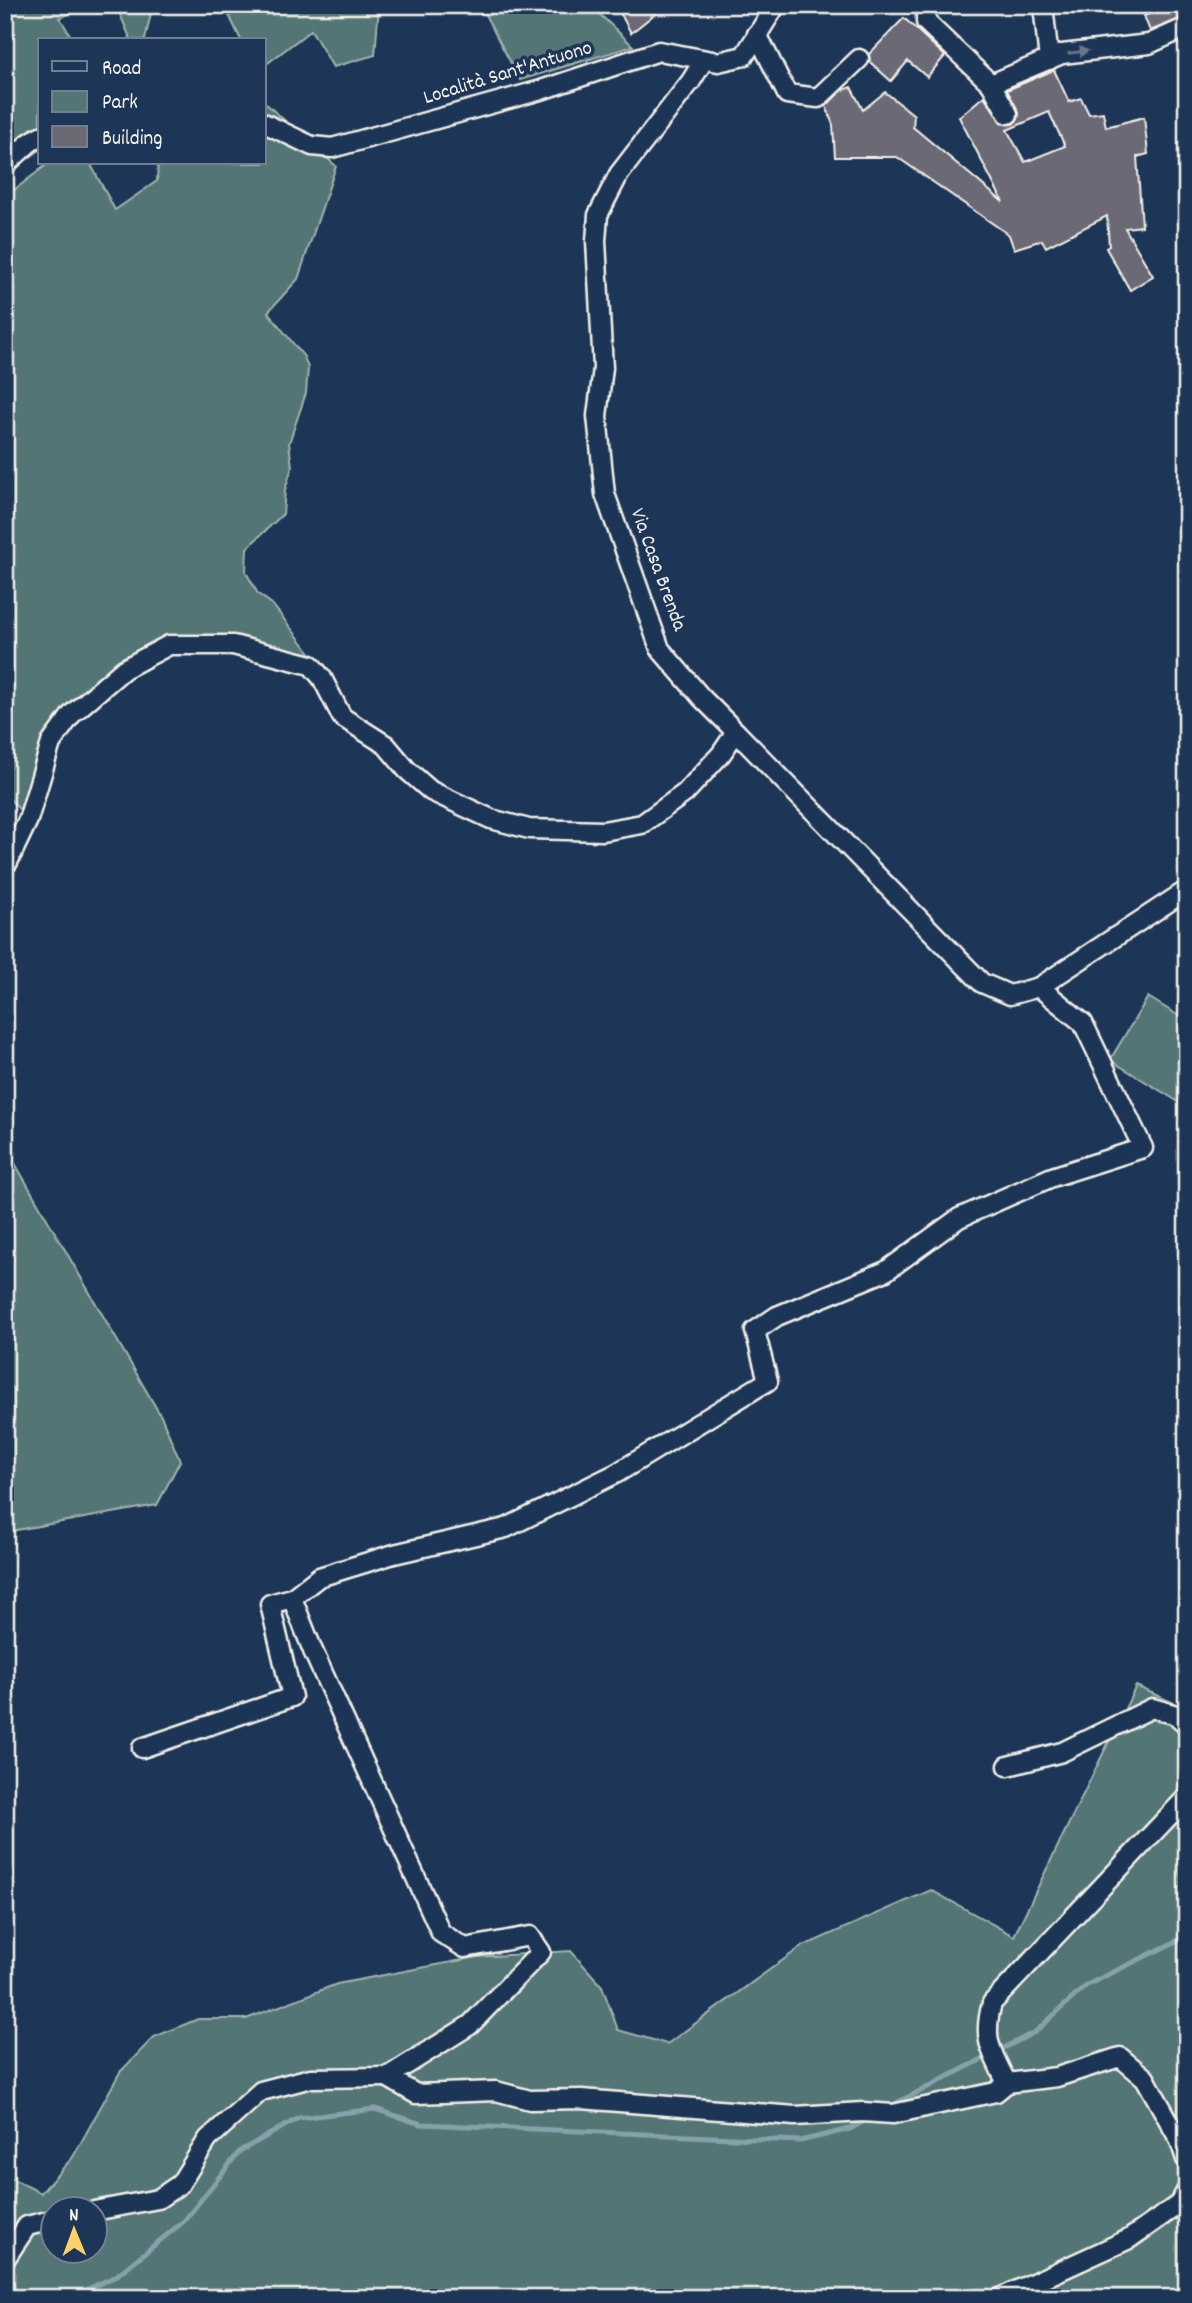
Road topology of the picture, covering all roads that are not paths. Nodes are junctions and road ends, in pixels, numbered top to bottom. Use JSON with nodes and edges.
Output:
{"nodes":[{"id":1,"x":776,"y":5,"type":"edge"},
{"id":2,"x":926,"y":5,"type":"edge"},
{"id":3,"x":1043,"y":5,"type":"edge"},
{"id":4,"x":1187,"y":27,"type":"edge"},
{"id":5,"x":757,"y":34,"type":"junction"},
{"id":6,"x":859,"y":59,"type":"dead end"},
{"id":7,"x":705,"y":60,"type":"junction"},
{"id":8,"x":1049,"y":60,"type":"junction"},
{"id":9,"x":991,"y":84,"type":"junction"},
{"id":10,"x":1008,"y":114,"type":"dead end"},
{"id":11,"x":266,"y":124,"type":"edge"},
{"id":12,"x":38,"y":137,"type":"edge"},
{"id":13,"x":5,"y":165,"type":"edge"},
{"id":14,"x":736,"y":733,"type":"junction"},
{"id":15,"x":8,"y":862,"type":"dead end"},
{"id":16,"x":1187,"y":890,"type":"edge"},
{"id":17,"x":1039,"y":986,"type":"junction"},
{"id":18,"x":292,"y":1598,"type":"junction"},
{"id":19,"x":1187,"y":1725,"type":"edge"},
{"id":20,"x":142,"y":1748,"type":"dead end"},
{"id":21,"x":1008,"y":1766,"type":"dead end"},
{"id":22,"x":1187,"y":1797,"type":"edge"},
{"id":23,"x":1003,"y":2076,"type":"junction"},
{"id":24,"x":387,"y":2077,"type":"junction"},
{"id":25,"x":1187,"y":2162,"type":"edge"},
{"id":26,"x":1187,"y":2190,"type":"edge"},
{"id":27,"x":108,"y":2208,"type":"edge"},
{"id":28,"x":38,"y":2223,"type":"edge"},
{"id":29,"x":5,"y":2259,"type":"edge"},
{"id":30,"x":1000,"y":2298,"type":"edge"}],
"edges":[{"from":1,"to":5,"type":"street"},
{"from":2,"to":9,"type":"street"},
{"from":3,"to":8,"type":"street"},
{"from":8,"to":4,"type":"street","one_way":true},
{"from":5,"to":6,"type":"street"},
{"from":5,"to":7,"type":"street","name":"Località Sant'Antuono"},
{"from":7,"to":11,"type":"street","name":"Località Sant'Antuono"},
{"from":7,"to":14,"type":"street","name":"Via Casa Brenda"},
{"from":8,"to":9,"type":"street"},
{"from":9,"to":10,"type":"street"},
{"from":12,"to":13,"type":"street"},
{"from":14,"to":15,"type":"street"},
{"from":14,"to":17,"type":"street","name":"Via Casa Brenda"},
{"from":16,"to":17,"type":"street"},
{"from":17,"to":18,"type":"street"},
{"from":18,"to":20,"type":"street"},
{"from":18,"to":24,"type":"street"},
{"from":19,"to":21,"type":"street"},
{"from":22,"to":23,"type":"street"},
{"from":23,"to":24,"type":"street"},
{"from":23,"to":25,"type":"street"},
{"from":24,"to":27,"type":"street"},
{"from":26,"to":30,"type":"street"},
{"from":28,"to":29,"type":"street"}]}
